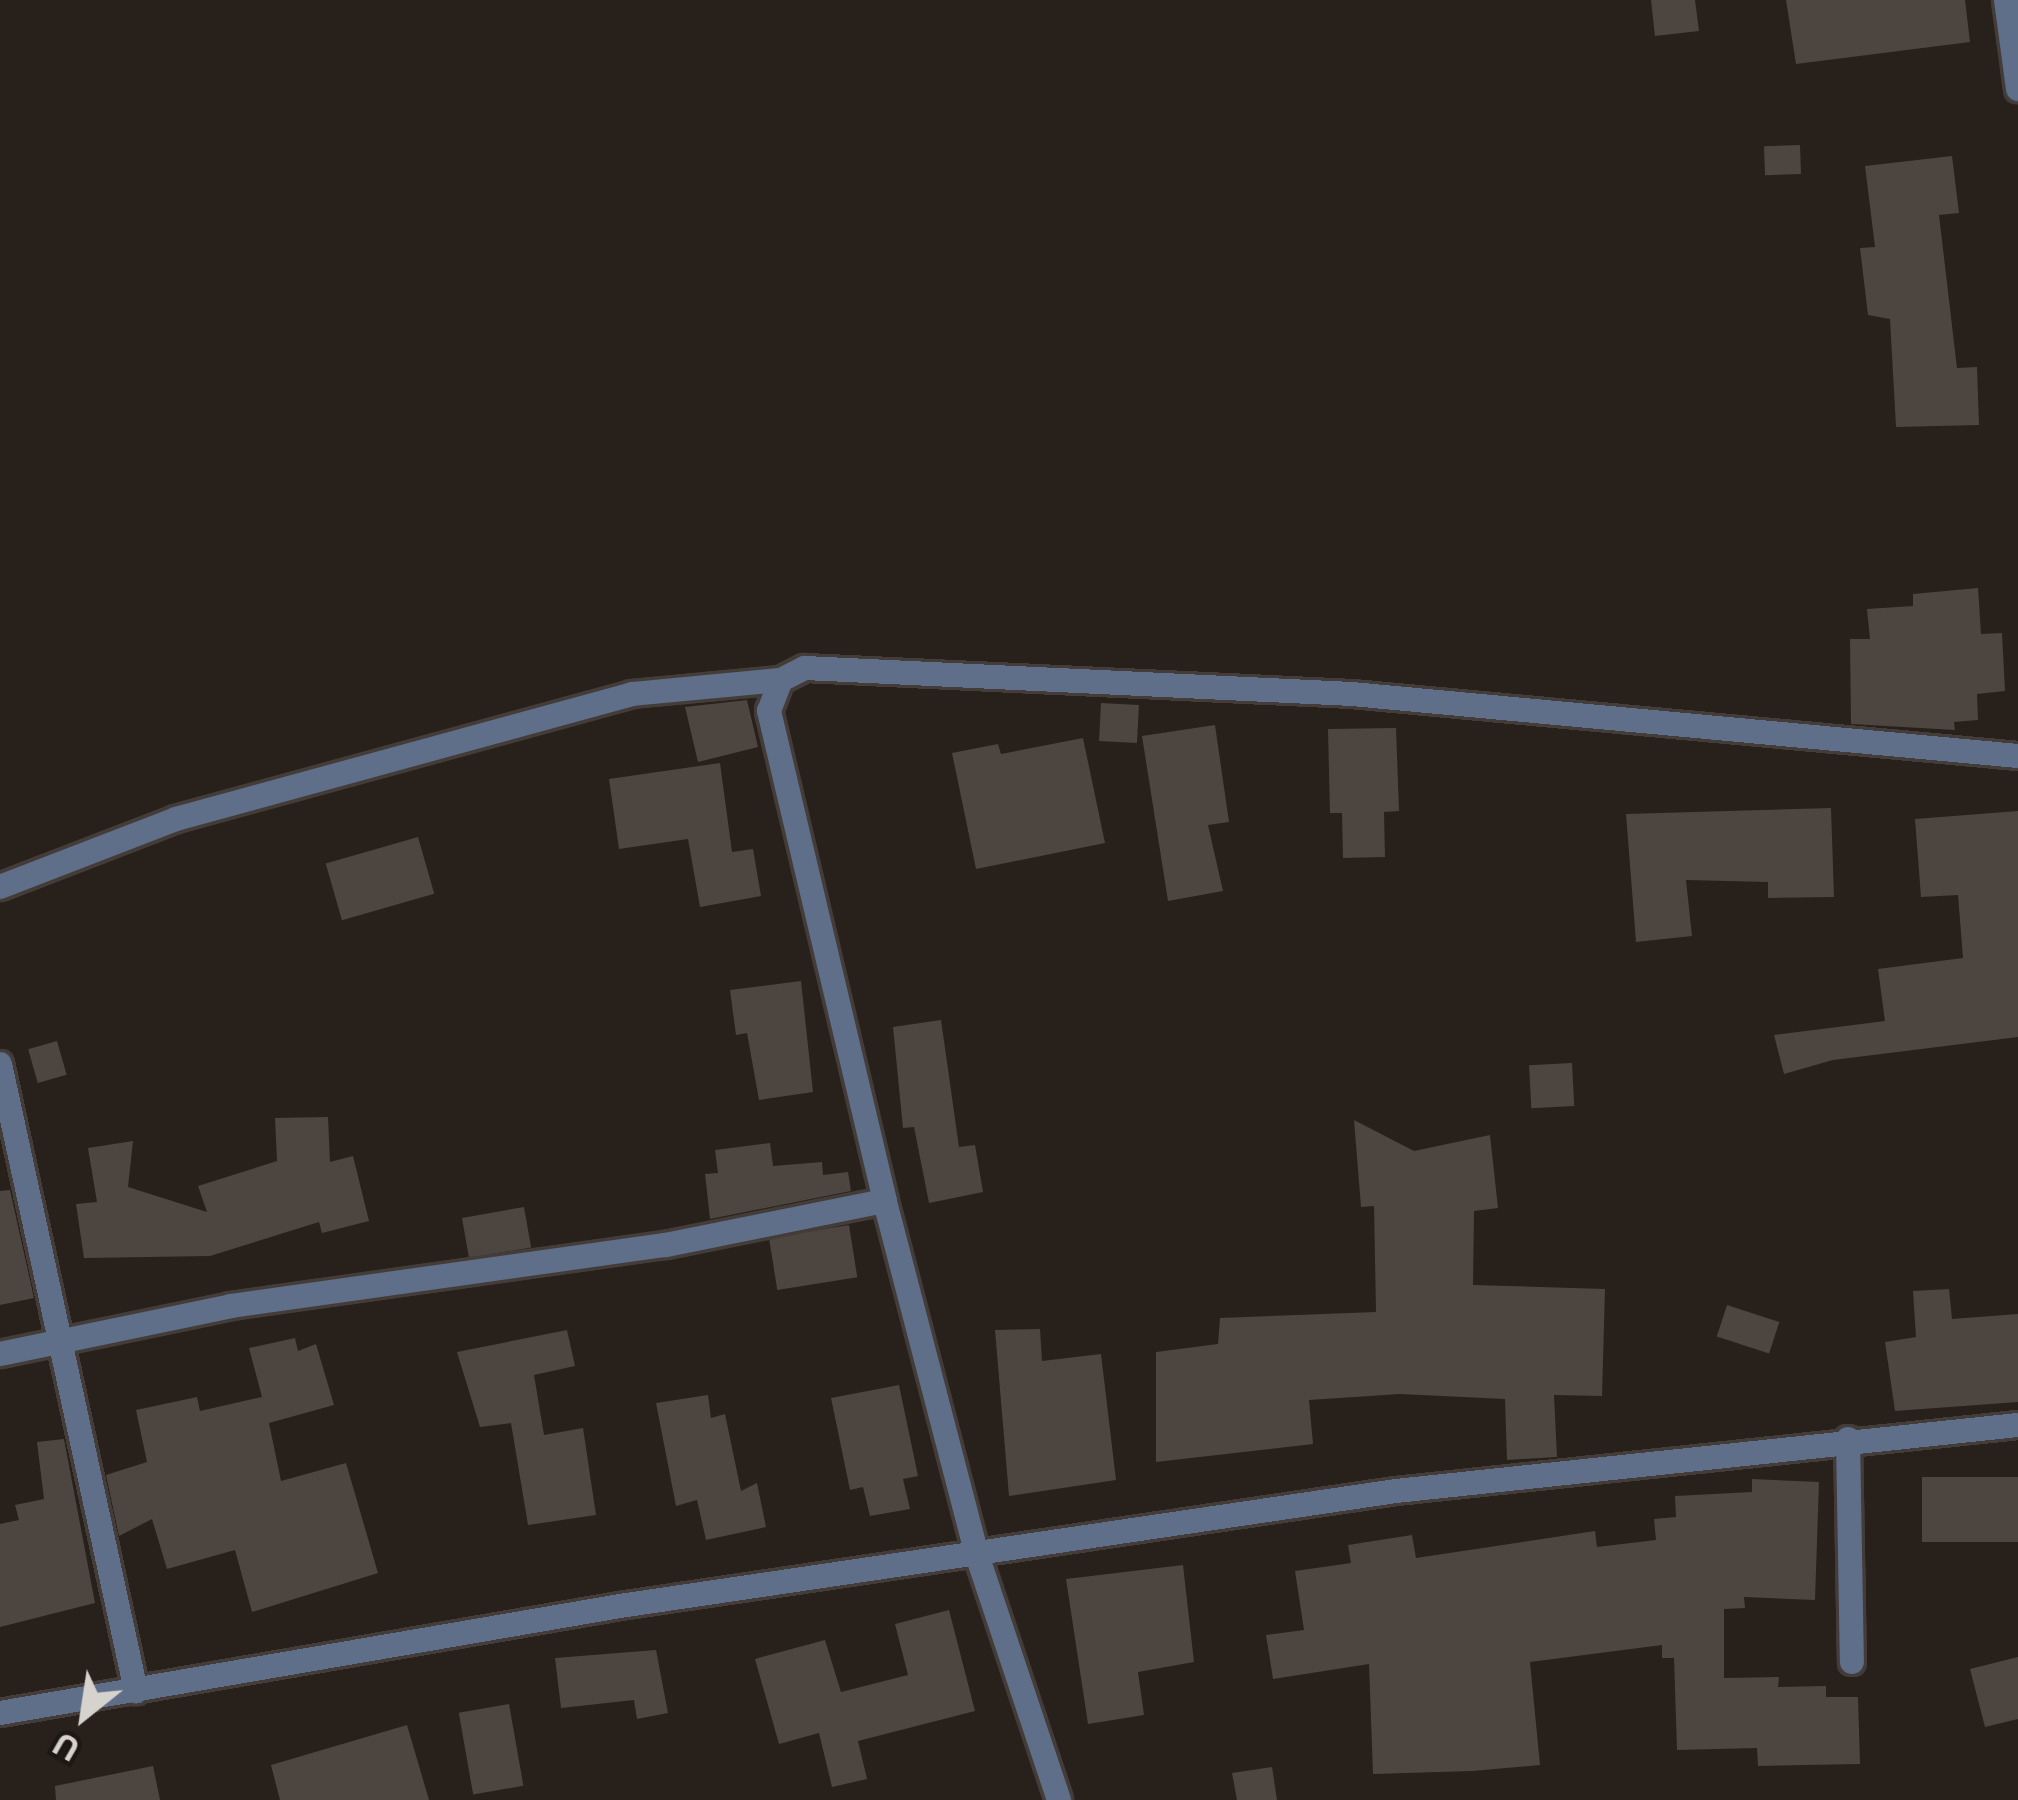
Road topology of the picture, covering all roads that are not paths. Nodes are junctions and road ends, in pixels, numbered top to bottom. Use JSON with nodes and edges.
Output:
{"nodes":[{"id":1,"x":2006,"y":0,"type":"edge"},
{"id":2,"x":2017,"y":77,"type":"edge"},
{"id":3,"x":781,"y":680,"type":"junction"},
{"id":4,"x":2018,"y":756,"type":"edge"},
{"id":5,"x":0,"y":887,"type":"edge"},
{"id":6,"x":0,"y":1064,"type":"edge"},
{"id":7,"x":885,"y":1201,"type":"junction"},
{"id":8,"x":64,"y":1336,"type":"junction"},
{"id":9,"x":0,"y":1354,"type":"edge"},
{"id":10,"x":2018,"y":1425,"type":"edge"},
{"id":11,"x":1848,"y":1438,"type":"junction"},
{"id":12,"x":977,"y":1555,"type":"junction"},
{"id":13,"x":1852,"y":1662,"type":"dead end"},
{"id":14,"x":136,"y":1691,"type":"junction"},
{"id":15,"x":0,"y":1713,"type":"edge"},
{"id":16,"x":1059,"y":1800,"type":"edge"}],
"edges":[{"from":1,"to":2,"type":"street"},
{"from":3,"to":4,"type":"street"},
{"from":3,"to":5,"type":"street"},
{"from":3,"to":7,"type":"street"},
{"from":6,"to":8,"type":"street"},
{"from":7,"to":8,"type":"street"},
{"from":7,"to":12,"type":"street"},
{"from":8,"to":9,"type":"street"},
{"from":8,"to":14,"type":"street"},
{"from":10,"to":11,"type":"street"},
{"from":11,"to":12,"type":"street"},
{"from":11,"to":13,"type":"street"},
{"from":12,"to":14,"type":"street"},
{"from":12,"to":16,"type":"street"},
{"from":14,"to":15,"type":"street"}]}
